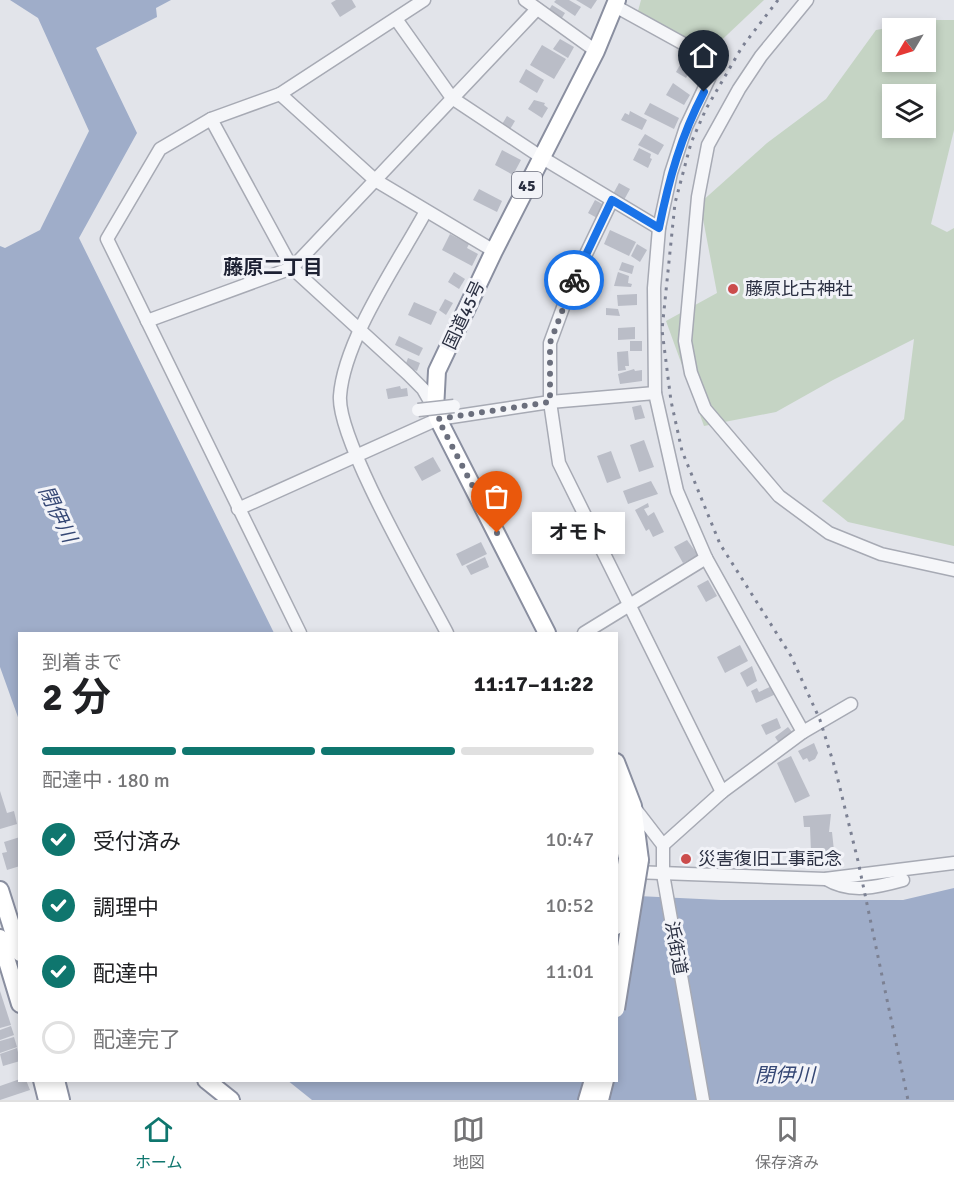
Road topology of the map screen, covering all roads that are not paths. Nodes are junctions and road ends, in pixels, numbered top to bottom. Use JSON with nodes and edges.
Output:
{"nodes":[{"id":1,"x":424,"y":0,"type":"edge"},
{"id":2,"x":525,"y":0,"type":"edge"},
{"id":3,"x":807,"y":0,"type":"edge"},
{"id":4,"x":616,"y":3,"type":"edge"},
{"id":5,"x":537,"y":9,"type":"junction"},
{"id":6,"x":396,"y":19,"type":"junction"},
{"id":7,"x":596,"y":51,"type":"junction"},
{"id":8,"x":280,"y":94,"type":"junction"},
{"id":9,"x":452,"y":98,"type":"junction"},
{"id":10,"x":211,"y":119,"type":"junction"},
{"id":11,"x":541,"y":157,"type":"junction"},
{"id":12,"x":375,"y":180,"type":"junction"},
{"id":13,"x":612,"y":200,"type":"junction"},
{"id":14,"x":426,"y":211,"type":"junction"},
{"id":15,"x":659,"y":228,"type":"junction"},
{"id":16,"x":494,"y":252,"type":"junction"},
{"id":17,"x":292,"y":268,"type":"junction"},
{"id":18,"x":147,"y":321,"type":"junction"},
{"id":19,"x":361,"y":329,"type":"junction"},
{"id":20,"x":655,"y":393,"type":"junction"},
{"id":21,"x":550,"y":402,"type":"junction"},
{"id":22,"x":454,"y":406,"type":"dead end"},
{"id":23,"x":430,"y":413,"type":"junction"},
{"id":24,"x":356,"y":456,"type":"junction"},
{"id":25,"x":238,"y":509,"type":"junction"},
{"id":26,"x":706,"y":558,"type":"junction"},
{"id":27,"x":954,"y":570,"type":"edge"},
{"id":28,"x":628,"y":606,"type":"junction"},
{"id":29,"x":300,"y":632,"type":"edge"},
{"id":30,"x":446,"y":632,"type":"edge"},
{"id":31,"x":546,"y":632,"type":"edge"},
{"id":32,"x":586,"y":632,"type":"edge"},
{"id":33,"x":851,"y":705,"type":"dead end"},
{"id":34,"x":803,"y":732,"type":"junction"},
{"id":35,"x":618,"y":767,"type":"edge"},
{"id":36,"x":722,"y":792,"type":"junction"},
{"id":37,"x":618,"y":806,"type":"edge"},
{"id":38,"x":633,"y":806,"type":"junction"},
{"id":39,"x":663,"y":845,"type":"junction"},
{"id":40,"x":954,"y":863,"type":"edge"},
{"id":41,"x":628,"y":864,"type":"edge"},
{"id":42,"x":663,"y":874,"type":"junction"},
{"id":43,"x":825,"y":879,"type":"junction"},
{"id":44,"x":903,"y":880,"type":"dead end"},
{"id":45,"x":0,"y":890,"type":"edge"},
{"id":46,"x":618,"y":916,"type":"edge"},
{"id":47,"x":0,"y":938,"type":"edge"},
{"id":48,"x":18,"y":947,"type":"edge"},
{"id":49,"x":11,"y":981,"type":"edge"},
{"id":50,"x":618,"y":985,"type":"edge"},
{"id":51,"x":18,"y":999,"type":"edge"},
{"id":52,"x":43,"y":1082,"type":"edge"},
{"id":53,"x":56,"y":1082,"type":"edge"},
{"id":54,"x":208,"y":1082,"type":"edge"},
{"id":55,"x":592,"y":1082,"type":"edge"},
{"id":56,"x":604,"y":1082,"type":"edge"},
{"id":57,"x":48,"y":1100,"type":"edge"},
{"id":58,"x":61,"y":1100,"type":"edge"},
{"id":59,"x":231,"y":1100,"type":"edge"},
{"id":60,"x":587,"y":1100,"type":"edge"},
{"id":61,"x":600,"y":1100,"type":"edge"},
{"id":62,"x":703,"y":1100,"type":"edge"}],
"edges":[{"from":1,"to":6,"type":"street"},
{"from":2,"to":5,"type":"street"},
{"from":3,"to":27,"type":"street"},
{"from":4,"to":7,"type":"highway","name":"国道45号","number":"45"},
{"from":4,"to":15,"type":"street"},
{"from":5,"to":7,"type":"street"},
{"from":5,"to":9,"type":"street"},
{"from":6,"to":8,"type":"street"},
{"from":6,"to":9,"type":"street"},
{"from":7,"to":11,"type":"highway","name":"国道45号","number":"45"},
{"from":8,"to":10,"type":"street"},
{"from":8,"to":12,"type":"street"},
{"from":9,"to":11,"type":"street"},
{"from":9,"to":12,"type":"street"},
{"from":10,"to":17,"type":"street"},
{"from":10,"to":18,"type":"street"},
{"from":11,"to":13,"type":"street"},
{"from":11,"to":16,"type":"highway","name":"国道45号","number":"45"},
{"from":12,"to":14,"type":"street"},
{"from":12,"to":17,"type":"street"},
{"from":13,"to":15,"type":"street"},
{"from":13,"to":21,"type":"street"},
{"from":14,"to":16,"type":"street"},
{"from":14,"to":19,"type":"street"},
{"from":15,"to":20,"type":"street"},
{"from":16,"to":23,"type":"highway","name":"国道45号","number":"45"},
{"from":17,"to":18,"type":"street"},
{"from":17,"to":19,"type":"street"},
{"from":18,"to":25,"type":"street"},
{"from":19,"to":23,"type":"street"},
{"from":19,"to":24,"type":"street"},
{"from":20,"to":21,"type":"street"},
{"from":20,"to":26,"type":"street"},
{"from":21,"to":23,"type":"street"},
{"from":21,"to":28,"type":"street"},
{"from":22,"to":23,"type":"street","bridge":true},
{"from":23,"to":24,"type":"street"},
{"from":23,"to":31,"type":"highway","name":"国道45号","number":"45"},
{"from":24,"to":25,"type":"street"},
{"from":24,"to":30,"type":"street"},
{"from":25,"to":29,"type":"street"},
{"from":26,"to":28,"type":"street"},
{"from":26,"to":34,"type":"street"},
{"from":28,"to":32,"type":"street"},
{"from":28,"to":36,"type":"street"},
{"from":33,"to":34,"type":"street"},
{"from":34,"to":36,"type":"street"},
{"from":35,"to":38,"type":"highway"},
{"from":36,"to":39,"type":"street"},
{"from":37,"to":41,"type":"highway"},
{"from":38,"to":39,"type":"street"},
{"from":38,"to":41,"type":"highway"},
{"from":39,"to":42,"type":"street","name":"浜街道"},
{"from":40,"to":43,"type":"street"},
{"from":41,"to":42,"type":"street"},
{"from":41,"to":46,"type":"highway","bridge":true},
{"from":41,"to":50,"type":"highway","bridge":true},
{"from":42,"to":43,"type":"street"},
{"from":42,"to":62,"type":"street","name":"浜街道"},
{"from":43,"to":44,"type":"street"},
{"from":45,"to":48,"type":"highway"},
{"from":47,"to":49,"type":"highway"},
{"from":49,"to":51,"type":"highway"},
{"from":52,"to":57,"type":"highway"},
{"from":53,"to":58,"type":"highway"},
{"from":54,"to":59,"type":"highway"},
{"from":55,"to":60,"type":"highway"},
{"from":56,"to":61,"type":"highway"}]}
